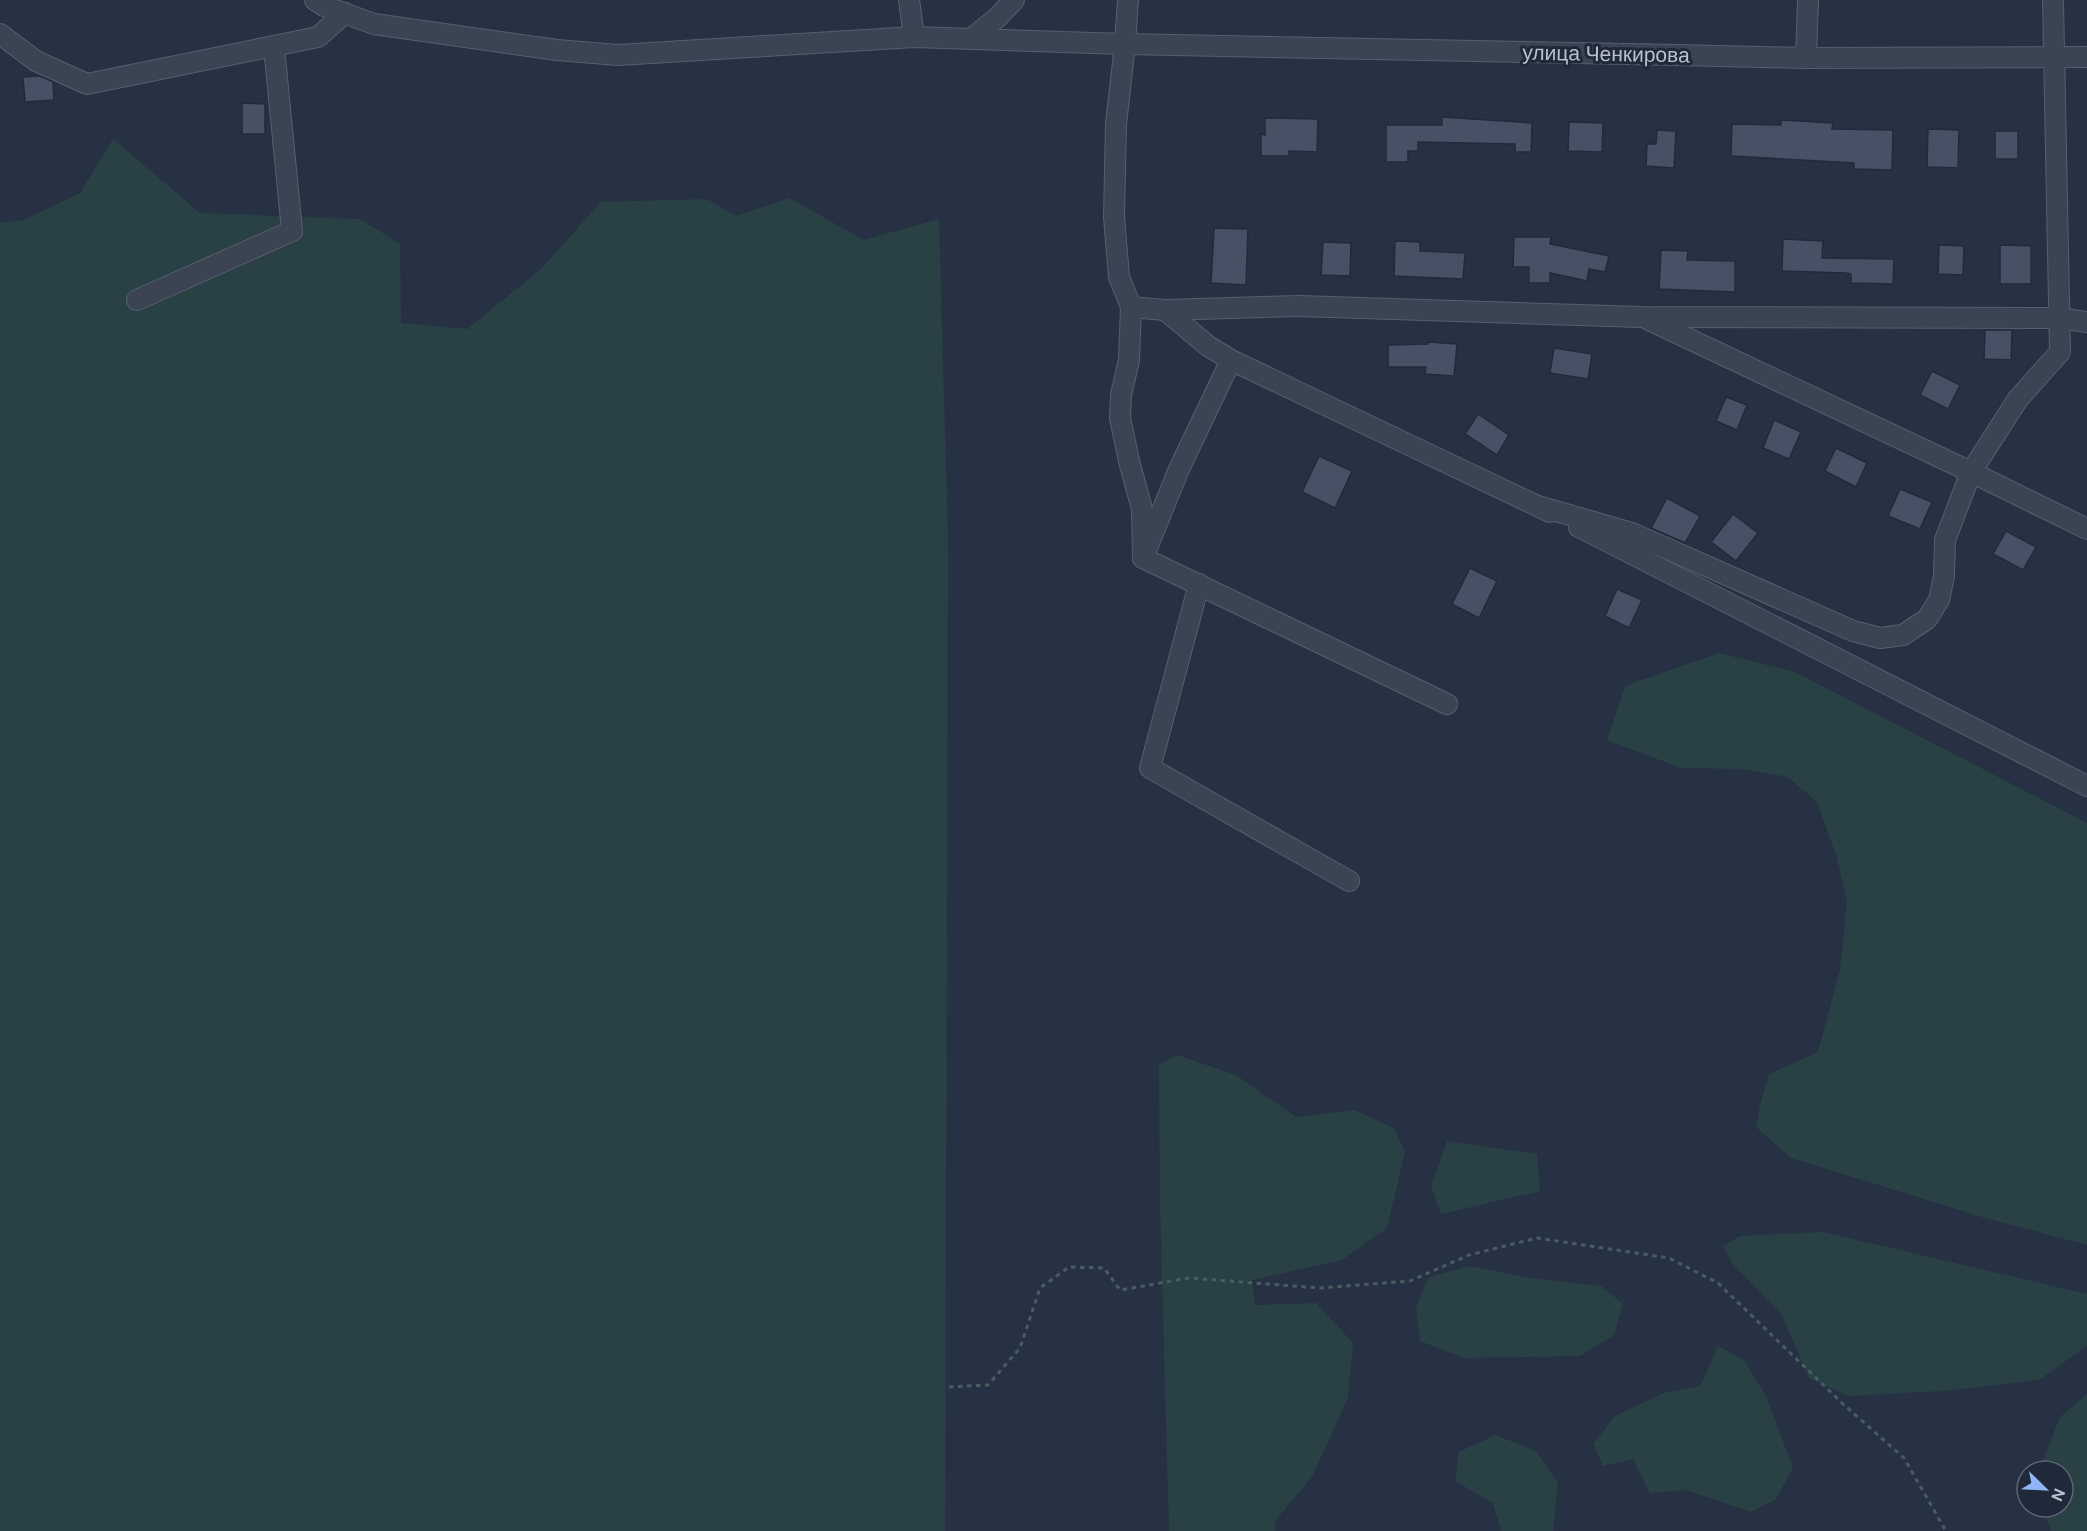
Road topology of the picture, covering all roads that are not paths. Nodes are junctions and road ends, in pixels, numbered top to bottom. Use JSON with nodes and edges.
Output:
{"nodes":[{"id":1,"x":315,"y":0,"type":"edge"},
{"id":2,"x":909,"y":0,"type":"edge"},
{"id":3,"x":1014,"y":0,"type":"edge"},
{"id":4,"x":1128,"y":0,"type":"edge"},
{"id":5,"x":1808,"y":0,"type":"edge"},
{"id":6,"x":2053,"y":0,"type":"edge"},
{"id":7,"x":345,"y":13,"type":"junction"},
{"id":8,"x":0,"y":34,"type":"edge"},
{"id":9,"x":914,"y":37,"type":"junction"},
{"id":10,"x":971,"y":39,"type":"junction"},
{"id":11,"x":1125,"y":44,"type":"junction"},
{"id":12,"x":274,"y":46,"type":"junction"},
{"id":13,"x":2087,"y":57,"type":"edge"},
{"id":14,"x":1806,"y":58,"type":"junction"},
{"id":15,"x":2054,"y":58,"type":"junction"},
{"id":16,"x":137,"y":300,"type":"dead end"},
{"id":17,"x":1131,"y":307,"type":"junction"},
{"id":18,"x":1165,"y":310,"type":"junction"},
{"id":19,"x":1641,"y":317,"type":"junction"},
{"id":20,"x":2059,"y":318,"type":"junction"},
{"id":21,"x":2087,"y":322,"type":"edge"},
{"id":22,"x":1231,"y":360,"type":"junction"},
{"id":23,"x":1971,"y":472,"type":"junction"},
{"id":24,"x":1538,"y":506,"type":"junction"},
{"id":25,"x":2087,"y":529,"type":"edge"},
{"id":26,"x":1143,"y":558,"type":"junction"},
{"id":27,"x":1198,"y":584,"type":"junction"},
{"id":28,"x":1447,"y":704,"type":"dead end"},
{"id":29,"x":2087,"y":786,"type":"edge"},
{"id":30,"x":1349,"y":881,"type":"dead end"}],
"edges":[{"from":1,"to":7,"type":"street","name":"улица Ченкирова"},
{"from":2,"to":9,"type":"street"},
{"from":3,"to":10,"type":"street"},
{"from":4,"to":11,"type":"street"},
{"from":5,"to":14,"type":"street"},
{"from":6,"to":15,"type":"street"},
{"from":7,"to":9,"type":"street","name":"улица Ченкирова"},
{"from":7,"to":12,"type":"street"},
{"from":8,"to":12,"type":"street"},
{"from":9,"to":10,"type":"street","name":"улица Ченкирова"},
{"from":10,"to":11,"type":"street","name":"улица Ченкирова"},
{"from":11,"to":14,"type":"street","name":"улица Ченкирова"},
{"from":11,"to":17,"type":"street"},
{"from":12,"to":16,"type":"street"},
{"from":13,"to":15,"type":"street","name":"улица Ченкирова"},
{"from":14,"to":15,"type":"street","name":"улица Ченкирова"},
{"from":15,"to":20,"type":"street"},
{"from":17,"to":18,"type":"street"},
{"from":17,"to":26,"type":"street"},
{"from":18,"to":19,"type":"street"},
{"from":18,"to":22,"type":"street"},
{"from":19,"to":20,"type":"street"},
{"from":19,"to":23,"type":"street"},
{"from":20,"to":21,"type":"street"},
{"from":20,"to":23,"type":"street"},
{"from":22,"to":24,"type":"street"},
{"from":22,"to":26,"type":"street"},
{"from":23,"to":24,"type":"street"},
{"from":23,"to":25,"type":"street"},
{"from":24,"to":29,"type":"street"},
{"from":26,"to":27,"type":"street"},
{"from":27,"to":28,"type":"street"},
{"from":27,"to":30,"type":"street"}]}
